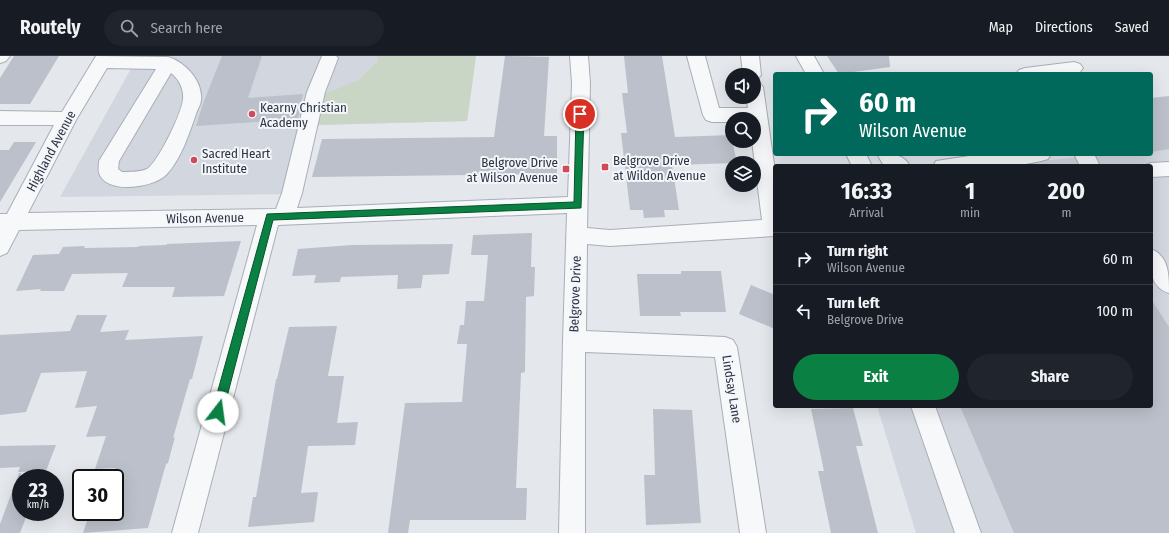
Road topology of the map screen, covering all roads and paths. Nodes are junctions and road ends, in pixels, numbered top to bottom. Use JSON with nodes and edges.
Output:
{"nodes":[{"id":1,"x":580,"y":56,"type":"edge"},
{"id":2,"x":696,"y":56,"type":"edge"},
{"id":3,"x":750,"y":56,"type":"edge"},
{"id":4,"x":805,"y":56,"type":"edge"},
{"id":5,"x":329,"y":58,"type":"dead end"},
{"id":6,"x":103,"y":59,"type":"edge"},
{"id":7,"x":168,"y":63,"type":"junction"},
{"id":8,"x":1072,"y":66,"type":"edge"},
{"id":9,"x":751,"y":68,"type":"edge"},
{"id":10,"x":814,"y":72,"type":"edge"},
{"id":11,"x":1037,"y":72,"type":"edge"},
{"id":12,"x":725,"y":115,"type":"edge"},
{"id":13,"x":0,"y":118,"type":"edge"},
{"id":14,"x":67,"y":119,"type":"junction"},
{"id":15,"x":761,"y":136,"type":"edge"},
{"id":16,"x":888,"y":156,"type":"edge"},
{"id":17,"x":1025,"y":156,"type":"edge"},
{"id":18,"x":896,"y":164,"type":"edge"},
{"id":19,"x":959,"y":164,"type":"edge"},
{"id":20,"x":1169,"y":169,"type":"edge"},
{"id":21,"x":1153,"y":170,"type":"edge"},
{"id":22,"x":578,"y":205,"type":"junction"},
{"id":23,"x":277,"y":216,"type":"junction"},
{"id":24,"x":773,"y":221,"type":"edge"},
{"id":25,"x":6,"y":222,"type":"edge"},
{"id":26,"x":773,"y":228,"type":"edge"},
{"id":27,"x":577,"y":235,"type":"junction"},
{"id":28,"x":0,"y":247,"type":"edge"},
{"id":29,"x":1153,"y":261,"type":"edge"},
{"id":30,"x":1169,"y":284,"type":"edge"},
{"id":31,"x":574,"y":341,"type":"junction"},
{"id":32,"x":924,"y":408,"type":"edge"},
{"id":33,"x":185,"y":533,"type":"edge"},
{"id":34,"x":572,"y":533,"type":"edge"},
{"id":35,"x":753,"y":533,"type":"edge"},
{"id":36,"x":968,"y":533,"type":"edge"}],
"edges":[{"from":1,"to":22,"type":"street","name":"Belgrove Drive"},
{"from":2,"to":12,"type":"street"},
{"from":3,"to":9,"type":"street"},
{"from":4,"to":10,"type":"street"},
{"from":5,"to":23,"type":"street"},
{"from":6,"to":7,"type":"street"},
{"from":6,"to":14,"type":"street","name":"Highland Avenue"},
{"from":7,"to":7,"type":"street"},
{"from":8,"to":11,"type":"street"},
{"from":13,"to":14,"type":"street"},
{"from":14,"to":25,"type":"street","name":"Highland Avenue"},
{"from":15,"to":24,"type":"street"},
{"from":16,"to":18,"type":"street"},
{"from":17,"to":19,"type":"street"},
{"from":20,"to":21,"type":"street"},
{"from":22,"to":23,"type":"street","name":"Wilson Avenue"},
{"from":22,"to":27,"type":"street","name":"Belgrove Drive"},
{"from":23,"to":25,"type":"street","name":"Wilson Avenue"},
{"from":23,"to":33,"type":"street"},
{"from":25,"to":28,"type":"street","name":"Highland Avenue"},
{"from":26,"to":27,"type":"street"},
{"from":27,"to":31,"type":"street","name":"Belgrove Drive"},
{"from":29,"to":30,"type":"street"},
{"from":31,"to":34,"type":"street","name":"Belgrove Drive"},
{"from":31,"to":35,"type":"street","name":"Lindsay Lane"},
{"from":32,"to":36,"type":"street"}]}
